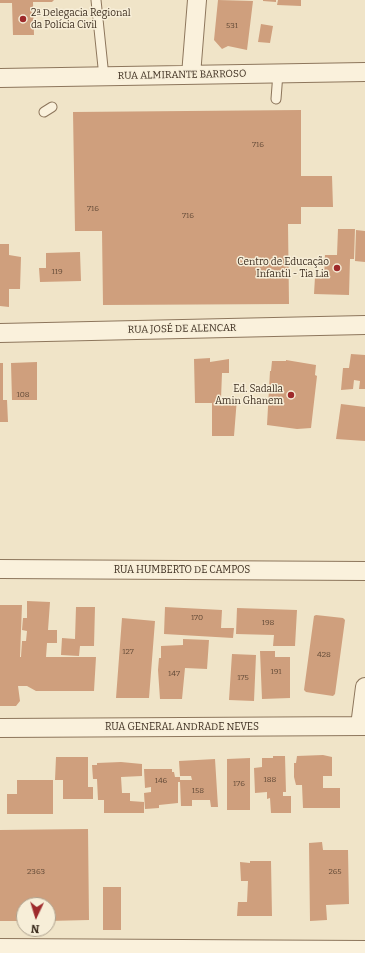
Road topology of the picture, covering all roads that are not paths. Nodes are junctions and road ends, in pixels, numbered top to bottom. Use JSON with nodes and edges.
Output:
{"nodes":[{"id":1,"x":96,"y":0,"type":"edge"},
{"id":2,"x":197,"y":0,"type":"edge"},
{"id":3,"x":365,"y":72,"type":"edge"},
{"id":4,"x":278,"y":73,"type":"junction"},
{"id":5,"x":191,"y":75,"type":"junction"},
{"id":6,"x":104,"y":76,"type":"junction"},
{"id":7,"x":0,"y":78,"type":"edge"},
{"id":8,"x":276,"y":99,"type":"dead end"},
{"id":9,"x":365,"y":324,"type":"edge"},
{"id":10,"x":0,"y":333,"type":"edge"},
{"id":11,"x":0,"y":569,"type":"edge"},
{"id":12,"x":365,"y":571,"type":"edge"},
{"id":13,"x":365,"y":687,"type":"edge"},
{"id":14,"x":362,"y":726,"type":"edge"},
{"id":15,"x":0,"y":728,"type":"edge"},
{"id":16,"x":0,"y":948,"type":"edge"},
{"id":17,"x":365,"y":950,"type":"edge"}],
"edges":[{"from":1,"to":6,"type":"lane"},
{"from":2,"to":5,"type":"street"},
{"from":3,"to":4,"type":"street","name":"RUA ALMIRANTE BARROSO"},
{"from":4,"to":5,"type":"street","name":"RUA ALMIRANTE BARROSO"},
{"from":4,"to":8,"type":"lane"},
{"from":5,"to":6,"type":"street","name":"RUA ALMIRANTE BARROSO"},
{"from":6,"to":7,"type":"street","name":"RUA ALMIRANTE BARROSO"},
{"from":9,"to":10,"type":"street","name":"RUA JOSÉ DE ALENCAR"},
{"from":11,"to":12,"type":"street","name":"RUA HUMBERTO DE CAMPOS"},
{"from":13,"to":14,"type":"street"},
{"from":14,"to":15,"type":"street","name":"RUA GENERAL ANDRADE NEVES"},
{"from":16,"to":17,"type":"street"}]}
